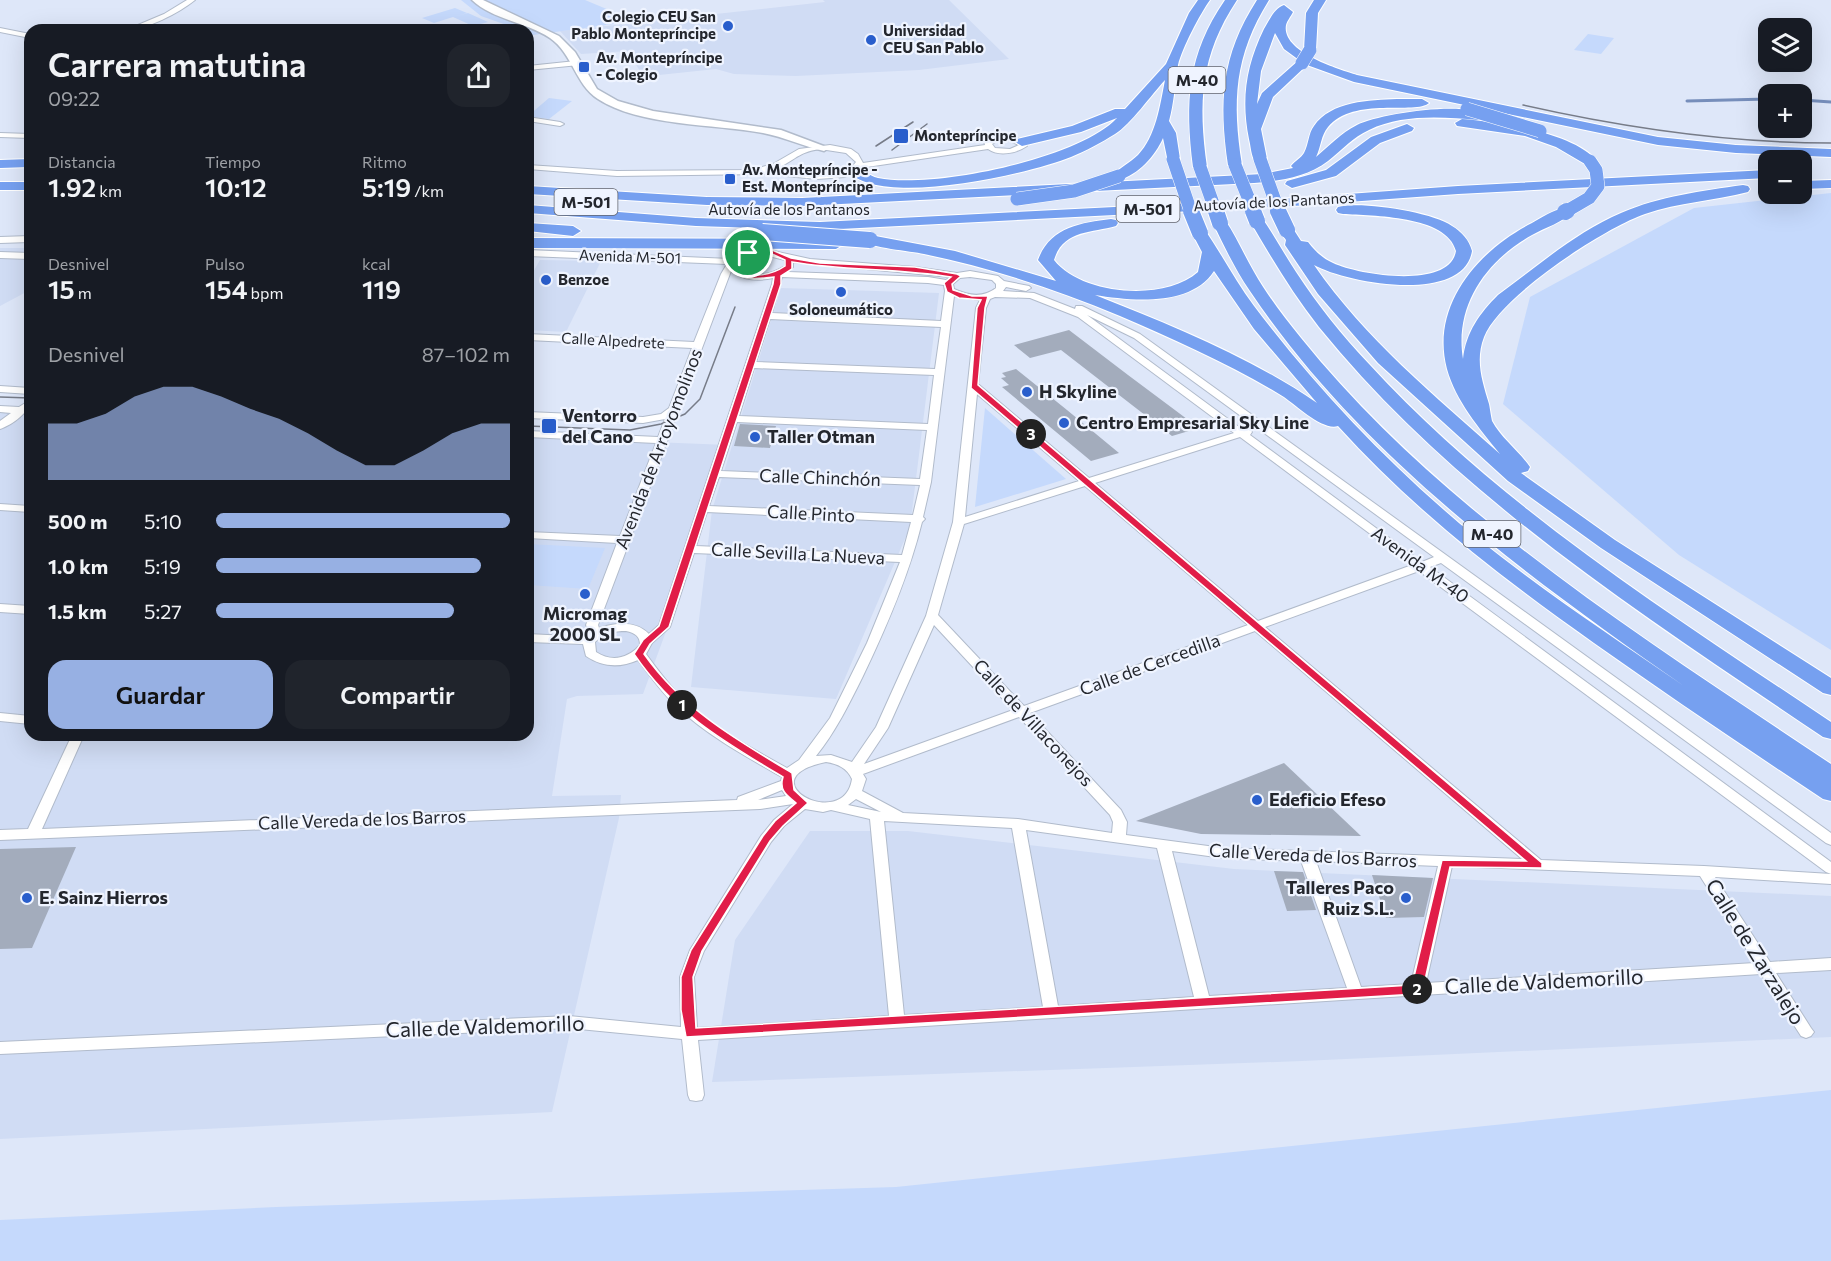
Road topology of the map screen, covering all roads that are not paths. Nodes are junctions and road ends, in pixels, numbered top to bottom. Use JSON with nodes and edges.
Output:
{"nodes":[{"id":1,"x":192,"y":0,"type":"edge"},
{"id":2,"x":466,"y":0,"type":"edge"},
{"id":3,"x":477,"y":0,"type":"edge"},
{"id":4,"x":1204,"y":0,"type":"edge"},
{"id":5,"x":1231,"y":0,"type":"edge"},
{"id":6,"x":1263,"y":0,"type":"edge"},
{"id":7,"x":1320,"y":0,"type":"edge"},
{"id":8,"x":1288,"y":5,"type":"edge"},
{"id":9,"x":144,"y":24,"type":"edge"},
{"id":10,"x":517,"y":24,"type":"edge"},
{"id":11,"x":527,"y":24,"type":"edge"},
{"id":12,"x":534,"y":27,"type":"edge"},
{"id":13,"x":0,"y":30,"type":"edge"},
{"id":14,"x":534,"y":32,"type":"edge"},
{"id":15,"x":24,"y":35,"type":"edge"},
{"id":16,"x":571,"y":63,"type":"junction"},
{"id":17,"x":1172,"y":65,"type":"junction"},
{"id":18,"x":534,"y":67,"type":"edge"},
{"id":19,"x":1138,"y":102,"type":"junction"},
{"id":20,"x":1472,"y":112,"type":"junction"},
{"id":21,"x":534,"y":120,"type":"edge"},
{"id":22,"x":1163,"y":122,"type":"junction"},
{"id":23,"x":1524,"y":122,"type":"dead end"},
{"id":24,"x":560,"y":124,"type":"dead end"},
{"id":25,"x":1255,"y":130,"type":"junction"},
{"id":26,"x":0,"y":135,"type":"edge"},
{"id":27,"x":24,"y":136,"type":"edge"},
{"id":28,"x":1022,"y":138,"type":"junction"},
{"id":29,"x":988,"y":147,"type":"junction"},
{"id":30,"x":824,"y":148,"type":"junction"},
{"id":31,"x":796,"y":153,"type":"junction"},
{"id":32,"x":1831,"y":153,"type":"edge"},
{"id":33,"x":855,"y":155,"type":"junction"},
{"id":34,"x":1585,"y":157,"type":"junction"},
{"id":35,"x":908,"y":158,"type":"junction"},
{"id":36,"x":787,"y":161,"type":"junction"},
{"id":37,"x":24,"y":164,"type":"edge"},
{"id":38,"x":1831,"y":165,"type":"edge"},
{"id":39,"x":0,"y":166,"type":"edge"},
{"id":40,"x":1812,"y":166,"type":"edge"},
{"id":41,"x":24,"y":168,"type":"edge"},
{"id":42,"x":534,"y":168,"type":"edge"},
{"id":43,"x":856,"y":168,"type":"junction"},
{"id":44,"x":1758,"y":168,"type":"edge"},
{"id":45,"x":1831,"y":171,"type":"edge"},
{"id":46,"x":1812,"y":172,"type":"edge"},
{"id":47,"x":748,"y":173,"type":"junction"},
{"id":48,"x":798,"y":174,"type":"junction"},
{"id":49,"x":1758,"y":175,"type":"edge"},
{"id":50,"x":0,"y":176,"type":"edge"},
{"id":51,"x":24,"y":176,"type":"edge"},
{"id":52,"x":534,"y":178,"type":"edge"},
{"id":53,"x":1217,"y":181,"type":"junction"},
{"id":54,"x":936,"y":182,"type":"junction"},
{"id":55,"x":534,"y":184,"type":"edge"},
{"id":56,"x":1831,"y":184,"type":"edge"},
{"id":57,"x":1812,"y":185,"type":"edge"},
{"id":58,"x":0,"y":186,"type":"edge"},
{"id":59,"x":24,"y":186,"type":"edge"},
{"id":60,"x":1758,"y":188,"type":"edge"},
{"id":61,"x":1743,"y":189,"type":"junction"},
{"id":62,"x":534,"y":190,"type":"edge"},
{"id":63,"x":0,"y":194,"type":"edge"},
{"id":64,"x":24,"y":194,"type":"edge"},
{"id":65,"x":1136,"y":196,"type":"junction"},
{"id":66,"x":534,"y":198,"type":"edge"},
{"id":67,"x":753,"y":202,"type":"junction"},
{"id":68,"x":949,"y":207,"type":"junction"},
{"id":69,"x":534,"y":209,"type":"edge"},
{"id":70,"x":1330,"y":209,"type":"junction"},
{"id":71,"x":534,"y":219,"type":"edge"},
{"id":72,"x":1127,"y":220,"type":"junction"},
{"id":73,"x":534,"y":227,"type":"edge"},
{"id":74,"x":534,"y":235,"type":"edge"},
{"id":75,"x":759,"y":235,"type":"junction"},
{"id":76,"x":1291,"y":235,"type":"junction"},
{"id":77,"x":867,"y":237,"type":"junction"},
{"id":78,"x":24,"y":238,"type":"edge"},
{"id":79,"x":663,"y":238,"type":"junction"},
{"id":80,"x":0,"y":240,"type":"edge"},
{"id":81,"x":534,"y":250,"type":"edge"},
{"id":82,"x":534,"y":250,"type":"edge"},
{"id":83,"x":1210,"y":252,"type":"junction"},
{"id":84,"x":0,"y":255,"type":"edge"},
{"id":85,"x":24,"y":256,"type":"edge"},
{"id":86,"x":959,"y":257,"type":"junction"},
{"id":87,"x":789,"y":260,"type":"junction"},
{"id":88,"x":732,"y":264,"type":"junction"},
{"id":89,"x":779,"y":274,"type":"junction"},
{"id":90,"x":957,"y":276,"type":"junction"},
{"id":91,"x":949,"y":287,"type":"junction"},
{"id":92,"x":994,"y":291,"type":"junction"},
{"id":93,"x":766,"y":316,"type":"junction"},
{"id":94,"x":944,"y":324,"type":"junction"},
{"id":95,"x":534,"y":337,"type":"edge"},
{"id":96,"x":699,"y":345,"type":"junction"},
{"id":97,"x":750,"y":365,"type":"junction"},
{"id":98,"x":939,"y":372,"type":"junction"},
{"id":99,"x":974,"y":386,"type":"junction"},
{"id":100,"x":0,"y":389,"type":"edge"},
{"id":101,"x":24,"y":391,"type":"edge"},
{"id":102,"x":0,"y":409,"type":"edge"},
{"id":103,"x":24,"y":410,"type":"edge"},
{"id":104,"x":674,"y":410,"type":"junction"},
{"id":105,"x":24,"y":411,"type":"edge"},
{"id":106,"x":534,"y":415,"type":"edge"},
{"id":107,"x":1483,"y":417,"type":"junction"},
{"id":108,"x":732,"y":419,"type":"junction"},
{"id":109,"x":0,"y":426,"type":"edge"},
{"id":110,"x":933,"y":427,"type":"junction"},
{"id":111,"x":1262,"y":427,"type":"junction"},
{"id":112,"x":534,"y":434,"type":"edge"},
{"id":113,"x":1242,"y":434,"type":"junction"},
{"id":114,"x":662,"y":440,"type":"junction"},
{"id":115,"x":1384,"y":465,"type":"junction"},
{"id":116,"x":714,"y":474,"type":"junction"},
{"id":117,"x":926,"y":482,"type":"junction"},
{"id":118,"x":1087,"y":482,"type":"junction"},
{"id":119,"x":1551,"y":502,"type":"junction"},
{"id":120,"x":0,"y":507,"type":"edge"},
{"id":121,"x":24,"y":509,"type":"edge"},
{"id":122,"x":703,"y":509,"type":"junction"},
{"id":123,"x":919,"y":519,"type":"junction"},
{"id":124,"x":959,"y":522,"type":"junction"},
{"id":125,"x":534,"y":535,"type":"edge"},
{"id":126,"x":624,"y":540,"type":"junction"},
{"id":127,"x":690,"y":549,"type":"junction"},
{"id":128,"x":1443,"y":558,"type":"junction"},
{"id":129,"x":907,"y":559,"type":"junction"},
{"id":130,"x":1422,"y":566,"type":"junction"},
{"id":131,"x":0,"y":608,"type":"edge"},
{"id":132,"x":24,"y":610,"type":"edge"},
{"id":133,"x":932,"y":616,"type":"junction"},
{"id":134,"x":1525,"y":618,"type":"junction"},
{"id":135,"x":1257,"y":626,"type":"junction"},
{"id":136,"x":1504,"y":627,"type":"junction"},
{"id":137,"x":534,"y":638,"type":"edge"},
{"id":138,"x":592,"y":638,"type":"junction"},
{"id":139,"x":646,"y":642,"type":"junction"},
{"id":140,"x":639,"y":654,"type":"junction"},
{"id":141,"x":1831,"y":688,"type":"edge"},
{"id":142,"x":1022,"y":712,"type":"junction"},
{"id":143,"x":0,"y":717,"type":"edge"},
{"id":144,"x":24,"y":719,"type":"edge"},
{"id":145,"x":1831,"y":732,"type":"edge"},
{"id":146,"x":75,"y":741,"type":"edge"},
{"id":147,"x":804,"y":762,"type":"junction"},
{"id":148,"x":855,"y":771,"type":"junction"},
{"id":149,"x":1831,"y":775,"type":"edge"},
{"id":150,"x":787,"y":779,"type":"junction"},
{"id":151,"x":1831,"y":793,"type":"edge"},
{"id":152,"x":855,"y":794,"type":"junction"},
{"id":153,"x":799,"y":801,"type":"junction"},
{"id":154,"x":724,"y":805,"type":"junction"},
{"id":155,"x":833,"y":806,"type":"junction"},
{"id":156,"x":877,"y":816,"type":"junction"},
{"id":157,"x":904,"y":817,"type":"junction"},
{"id":158,"x":1018,"y":824,"type":"junction"},
{"id":159,"x":33,"y":833,"type":"junction"},
{"id":160,"x":0,"y":835,"type":"edge"},
{"id":161,"x":1119,"y":837,"type":"junction"},
{"id":162,"x":1831,"y":840,"type":"edge"},
{"id":163,"x":1163,"y":844,"type":"junction"},
{"id":164,"x":1307,"y":857,"type":"junction"},
{"id":165,"x":1446,"y":862,"type":"junction"},
{"id":166,"x":1538,"y":865,"type":"junction"},
{"id":167,"x":1831,"y":869,"type":"edge"},
{"id":168,"x":1704,"y":871,"type":"junction"},
{"id":169,"x":1831,"y":879,"type":"edge"},
{"id":170,"x":1831,"y":964,"type":"edge"},
{"id":171,"x":1766,"y":968,"type":"junction"},
{"id":172,"x":1417,"y":989,"type":"junction"},
{"id":173,"x":1356,"y":993,"type":"junction"},
{"id":174,"x":1203,"y":1003,"type":"junction"},
{"id":175,"x":1052,"y":1012,"type":"junction"},
{"id":176,"x":897,"y":1021,"type":"junction"},
{"id":177,"x":1806,"y":1032,"type":"dead end"},
{"id":178,"x":691,"y":1034,"type":"junction"},
{"id":179,"x":0,"y":1048,"type":"edge"},
{"id":180,"x":696,"y":1095,"type":"dead end"}],
"edges":[{"from":1,"to":9,"type":"street"},
{"from":2,"to":10,"type":"street"},
{"from":3,"to":11,"type":"street"},
{"from":4,"to":17,"type":"highway"},
{"from":5,"to":149,"type":"highway","number":"M-40","bridge":true},
{"from":6,"to":145,"type":"highway","number":"M-40","bridge":true},
{"from":7,"to":25,"type":"highway","bridge":true},
{"from":8,"to":25,"type":"highway"},
{"from":8,"to":32,"type":"highway"},
{"from":12,"to":16,"type":"street"},
{"from":13,"to":15,"type":"street"},
{"from":14,"to":16,"type":"street"},
{"from":16,"to":18,"type":"street"},
{"from":16,"to":30,"type":"street"},
{"from":16,"to":31,"type":"street"},
{"from":17,"to":19,"type":"highway"},
{"from":17,"to":22,"type":"highway"},
{"from":19,"to":28,"type":"highway"},
{"from":19,"to":54,"type":"highway"},
{"from":20,"to":34,"type":"highway","bridge":true},
{"from":20,"to":53,"type":"highway"},
{"from":20,"to":53,"type":"highway"},
{"from":21,"to":24,"type":"street"},
{"from":22,"to":68,"type":"highway","bridge":true},
{"from":22,"to":83,"type":"highway","bridge":true},
{"from":23,"to":32,"type":"highway"},
{"from":25,"to":76,"type":"highway","bridge":true},
{"from":26,"to":27,"type":"street"},
{"from":28,"to":29,"type":"street"},
{"from":28,"to":29,"type":"street"},
{"from":29,"to":35,"type":"street"},
{"from":30,"to":31,"type":"street"},
{"from":30,"to":33,"type":"street"},
{"from":31,"to":36,"type":"street"},
{"from":33,"to":35,"type":"street"},
{"from":33,"to":43,"type":"street"},
{"from":34,"to":65,"type":"highway"},
{"from":34,"to":107,"type":"highway","bridge":true},
{"from":35,"to":43,"type":"street"},
{"from":36,"to":47,"type":"street"},
{"from":36,"to":48,"type":"street"},
{"from":37,"to":39,"type":"highway"},
{"from":38,"to":40,"type":"highway"},
{"from":39,"to":41,"type":"highway"},
{"from":42,"to":47,"type":"street"},
{"from":43,"to":48,"type":"street"},
{"from":43,"to":54,"type":"highway"},
{"from":44,"to":65,"type":"highway","name":"Autovía de los Pantanos","number":"M-501"},
{"from":45,"to":46,"type":"highway"},
{"from":47,"to":48,"type":"street"},
{"from":49,"to":69,"type":"highway","name":"Autovía de los Pantanos","number":"M-501"},
{"from":50,"to":51,"type":"highway"},
{"from":52,"to":54,"type":"highway"},
{"from":53,"to":67,"type":"highway"},
{"from":55,"to":67,"type":"highway"},
{"from":56,"to":57,"type":"highway"},
{"from":58,"to":59,"type":"highway"},
{"from":60,"to":61,"type":"highway"},
{"from":61,"to":70,"type":"highway"},
{"from":61,"to":107,"type":"highway"},
{"from":62,"to":67,"type":"highway"},
{"from":63,"to":64,"type":"highway"},
{"from":65,"to":68,"type":"highway","name":"Autovía de los Pantanos","number":"M-501"},
{"from":66,"to":68,"type":"highway","name":"Autovía de los Pantanos","number":"M-501"},
{"from":70,"to":72,"type":"highway"},
{"from":70,"to":76,"type":"highway"},
{"from":71,"to":75,"type":"highway"},
{"from":72,"to":77,"type":"highway"},
{"from":72,"to":83,"type":"highway"},
{"from":73,"to":79,"type":"highway"},
{"from":74,"to":79,"type":"highway"},
{"from":75,"to":77,"type":"highway","bridge":true},
{"from":75,"to":79,"type":"highway"},
{"from":76,"to":119,"type":"highway"},
{"from":77,"to":86,"type":"highway"},
{"from":78,"to":80,"type":"street"},
{"from":81,"to":86,"type":"highway"},
{"from":82,"to":88,"type":"street","name":"Avenida M-501"},
{"from":83,"to":115,"type":"highway"},
{"from":84,"to":85,"type":"street"},
{"from":86,"to":115,"type":"highway"},
{"from":87,"to":88,"type":"street"},
{"from":87,"to":89,"type":"street"},
{"from":87,"to":90,"type":"street"},
{"from":88,"to":89,"type":"street"},
{"from":88,"to":96,"type":"street","name":"Avenida de Arroyomolinos"},
{"from":89,"to":91,"type":"street"},
{"from":89,"to":93,"type":"street"},
{"from":90,"to":91,"type":"street"},
{"from":90,"to":92,"type":"street"},
{"from":91,"to":92,"type":"street"},
{"from":91,"to":94,"type":"street"},
{"from":92,"to":99,"type":"street"},
{"from":92,"to":111,"type":"street","name":"Avenida M-40"},
{"from":92,"to":113,"type":"street","name":"Avenida M-40"},
{"from":93,"to":94,"type":"street"},
{"from":93,"to":97,"type":"street"},
{"from":94,"to":98,"type":"street"},
{"from":95,"to":96,"type":"street","name":"Calle Alpedrete"},
{"from":96,"to":104,"type":"street","name":"Avenida de Arroyomolinos"},
{"from":97,"to":98,"type":"street"},
{"from":97,"to":108,"type":"street"},
{"from":98,"to":110,"type":"street"},
{"from":99,"to":118,"type":"street"},
{"from":99,"to":124,"type":"street"},
{"from":100,"to":101,"type":"street"},
{"from":102,"to":103,"type":"street"},
{"from":104,"to":106,"type":"street"},
{"from":104,"to":114,"type":"street","name":"Avenida de Arroyomolinos"},
{"from":105,"to":109,"type":"street"},
{"from":107,"to":119,"type":"highway"},
{"from":108,"to":110,"type":"street"},
{"from":108,"to":116,"type":"street"},
{"from":110,"to":117,"type":"street"},
{"from":111,"to":113,"type":"street"},
{"from":111,"to":128,"type":"street","name":"Avenida M-40"},
{"from":112,"to":114,"type":"street"},
{"from":113,"to":118,"type":"street"},
{"from":113,"to":130,"type":"street","name":"Avenida M-40"},
{"from":114,"to":126,"type":"street","name":"Avenida de Arroyomolinos"},
{"from":115,"to":151,"type":"highway"},
{"from":116,"to":117,"type":"street","name":"Calle Chinchón"},
{"from":116,"to":122,"type":"street"},
{"from":117,"to":123,"type":"street"},
{"from":118,"to":124,"type":"street"},
{"from":118,"to":135,"type":"street"},
{"from":119,"to":141,"type":"highway"},
{"from":120,"to":121,"type":"street"},
{"from":122,"to":123,"type":"street","name":"Calle Pinto"},
{"from":122,"to":127,"type":"street"},
{"from":123,"to":129,"type":"street"},
{"from":124,"to":133,"type":"street"},
{"from":125,"to":126,"type":"street"},
{"from":126,"to":138,"type":"street","name":"Avenida de Arroyomolinos"},
{"from":127,"to":129,"type":"street","name":"Calle Sevilla La Nueva"},
{"from":127,"to":139,"type":"street"},
{"from":128,"to":130,"type":"street","name":"Calle de Cercedilla"},
{"from":128,"to":134,"type":"street","name":"Avenida M-40"},
{"from":129,"to":147,"type":"street"},
{"from":130,"to":135,"type":"street","name":"Calle de Cercedilla"},
{"from":130,"to":136,"type":"street","name":"Avenida M-40"},
{"from":131,"to":132,"type":"street"},
{"from":133,"to":142,"type":"street","name":"Calle de Villaconejos"},
{"from":133,"to":148,"type":"street"},
{"from":134,"to":136,"type":"street"},
{"from":134,"to":162,"type":"street","name":"Avenida M-40"},
{"from":135,"to":142,"type":"street","name":"Calle de Cercedilla"},
{"from":135,"to":166,"type":"street"},
{"from":136,"to":167,"type":"street","name":"Avenida M-40"},
{"from":137,"to":138,"type":"street"},
{"from":138,"to":139,"type":"street"},
{"from":138,"to":140,"type":"street"},
{"from":139,"to":140,"type":"street"},
{"from":140,"to":150,"type":"street"},
{"from":142,"to":148,"type":"street","name":"Calle de Cercedilla"},
{"from":142,"to":161,"type":"street","name":"Calle de Villaconejos"},
{"from":143,"to":144,"type":"street"},
{"from":146,"to":159,"type":"street"},
{"from":147,"to":148,"type":"street"},
{"from":147,"to":150,"type":"street"},
{"from":148,"to":152,"type":"street"},
{"from":150,"to":153,"type":"street"},
{"from":150,"to":154,"type":"street","name":"Calle Vereda de los Barros"},
{"from":152,"to":155,"type":"street"},
{"from":152,"to":157,"type":"street","name":"Calle Vereda de los Barros"},
{"from":153,"to":154,"type":"street","name":"Calle Vereda de los Barros"},
{"from":153,"to":155,"type":"street"},
{"from":153,"to":178,"type":"street"},
{"from":154,"to":159,"type":"street","name":"Calle Vereda de los Barros"},
{"from":155,"to":156,"type":"street","name":"Calle Vereda de los Barros"},
{"from":156,"to":157,"type":"street","name":"Calle Vereda de los Barros"},
{"from":156,"to":176,"type":"street"},
{"from":157,"to":158,"type":"street","name":"Calle Vereda de los Barros"},
{"from":158,"to":161,"type":"street","name":"Calle Vereda de los Barros"},
{"from":158,"to":175,"type":"street"},
{"from":159,"to":160,"type":"street","name":"Calle Vereda de los Barros"},
{"from":161,"to":163,"type":"street","name":"Calle Vereda de los Barros"},
{"from":163,"to":164,"type":"street","name":"Calle Vereda de los Barros"},
{"from":163,"to":174,"type":"street"},
{"from":164,"to":165,"type":"street","name":"Calle Vereda de los Barros"},
{"from":164,"to":173,"type":"street"},
{"from":165,"to":166,"type":"street","name":"Calle Vereda de los Barros"},
{"from":165,"to":172,"type":"street"},
{"from":166,"to":168,"type":"street","name":"Calle Vereda de los Barros"},
{"from":168,"to":169,"type":"street","name":"Calle Vereda de los Barros"},
{"from":168,"to":171,"type":"street","name":"Calle de Zarzalejo"},
{"from":170,"to":171,"type":"street","name":"Calle de Valdemorillo"},
{"from":171,"to":172,"type":"street","name":"Calle de Valdemorillo"},
{"from":171,"to":177,"type":"street","name":"Calle de Zarzalejo"},
{"from":172,"to":173,"type":"street","name":"Calle de Valdemorillo"},
{"from":173,"to":174,"type":"street","name":"Calle de Valdemorillo"},
{"from":174,"to":175,"type":"street","name":"Calle de Valdemorillo"},
{"from":175,"to":176,"type":"street","name":"Calle de Valdemorillo"},
{"from":176,"to":178,"type":"street","name":"Calle de Valdemorillo"},
{"from":178,"to":179,"type":"street","name":"Calle de Valdemorillo"},
{"from":178,"to":180,"type":"street"}]}
